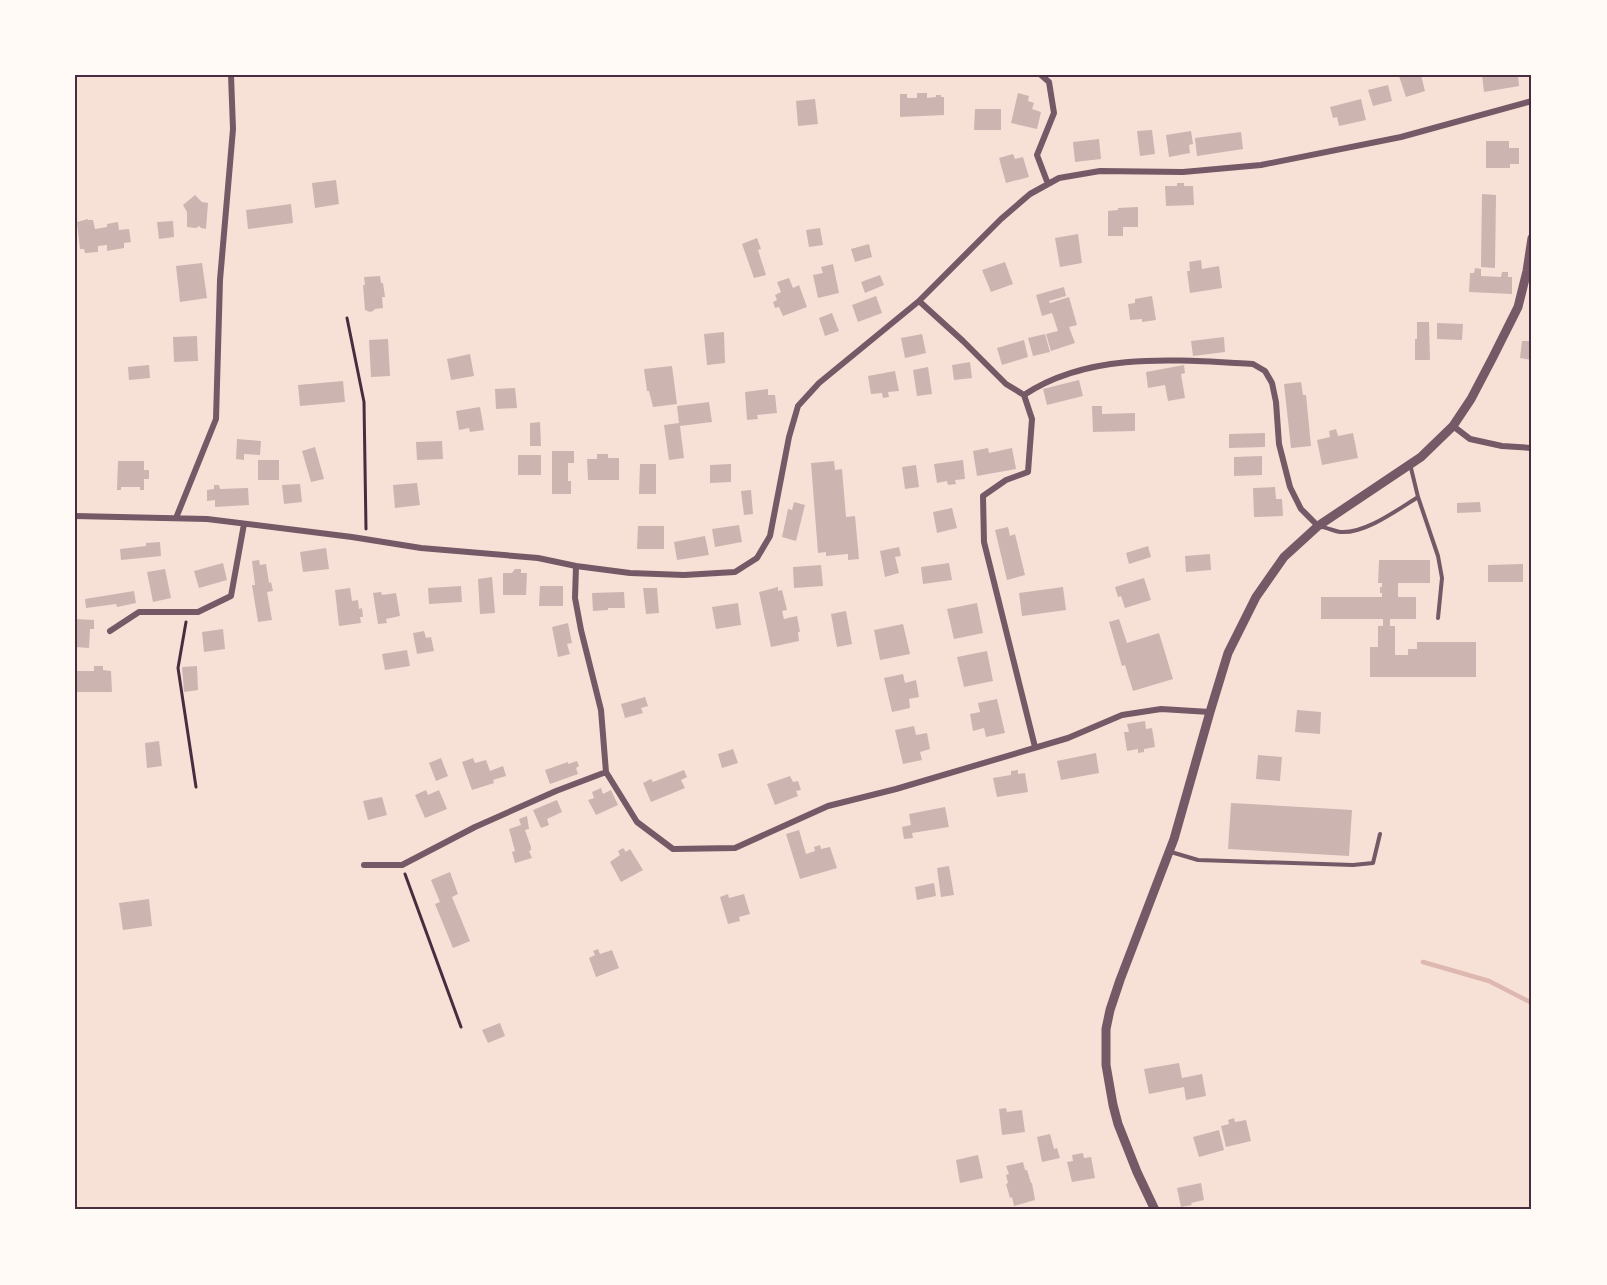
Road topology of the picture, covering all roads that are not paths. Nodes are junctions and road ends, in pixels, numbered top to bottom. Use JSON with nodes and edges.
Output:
{"nodes":[{"id":1,"x":231,"y":75,"type":"edge"},
{"id":2,"x":1041,"y":75,"type":"edge"},
{"id":3,"x":1532,"y":101,"type":"edge"},
{"id":4,"x":1048,"y":184,"type":"junction"},
{"id":5,"x":1532,"y":238,"type":"edge"},
{"id":6,"x":919,"y":301,"type":"junction"},
{"id":7,"x":1024,"y":395,"type":"junction"},
{"id":8,"x":1454,"y":426,"type":"junction"},
{"id":9,"x":1532,"y":448,"type":"edge"},
{"id":10,"x":1410,"y":464,"type":"junction"},
{"id":11,"x":1418,"y":497,"type":"junction"},
{"id":12,"x":75,"y":516,"type":"edge"},
{"id":13,"x":176,"y":518,"type":"junction"},
{"id":14,"x":244,"y":524,"type":"junction"},
{"id":15,"x":1318,"y":526,"type":"junction"},
{"id":16,"x":576,"y":566,"type":"junction"},
{"id":17,"x":1438,"y":618,"type":"dead end"},
{"id":18,"x":110,"y":631,"type":"dead end"},
{"id":19,"x":1210,"y":712,"type":"junction"},
{"id":20,"x":1035,"y":747,"type":"junction"},
{"id":21,"x":606,"y":772,"type":"junction"},
{"id":22,"x":1380,"y":834,"type":"dead end"},
{"id":23,"x":1170,"y":852,"type":"junction"},
{"id":24,"x":364,"y":865,"type":"dead end"},
{"id":25,"x":1155,"y":1210,"type":"edge"}],
"edges":[{"from":1,"to":13,"type":"street"},
{"from":2,"to":4,"type":"street"},
{"from":3,"to":4,"type":"street"},
{"from":4,"to":6,"type":"street"},
{"from":5,"to":8,"type":"street"},
{"from":6,"to":7,"type":"street"},
{"from":6,"to":16,"type":"street"},
{"from":7,"to":15,"type":"street"},
{"from":7,"to":20,"type":"street"},
{"from":8,"to":9,"type":"street"},
{"from":8,"to":10,"type":"street"},
{"from":10,"to":11,"type":"lane"},
{"from":10,"to":15,"type":"street"},
{"from":11,"to":15,"type":"lane"},
{"from":11,"to":17,"type":"lane"},
{"from":12,"to":13,"type":"street"},
{"from":13,"to":14,"type":"street"},
{"from":14,"to":16,"type":"street"},
{"from":14,"to":18,"type":"street"},
{"from":15,"to":19,"type":"street"},
{"from":16,"to":21,"type":"street"},
{"from":19,"to":20,"type":"street"},
{"from":19,"to":23,"type":"street"},
{"from":20,"to":21,"type":"street"},
{"from":21,"to":24,"type":"street"},
{"from":22,"to":23,"type":"lane"},
{"from":23,"to":25,"type":"street"}]}
